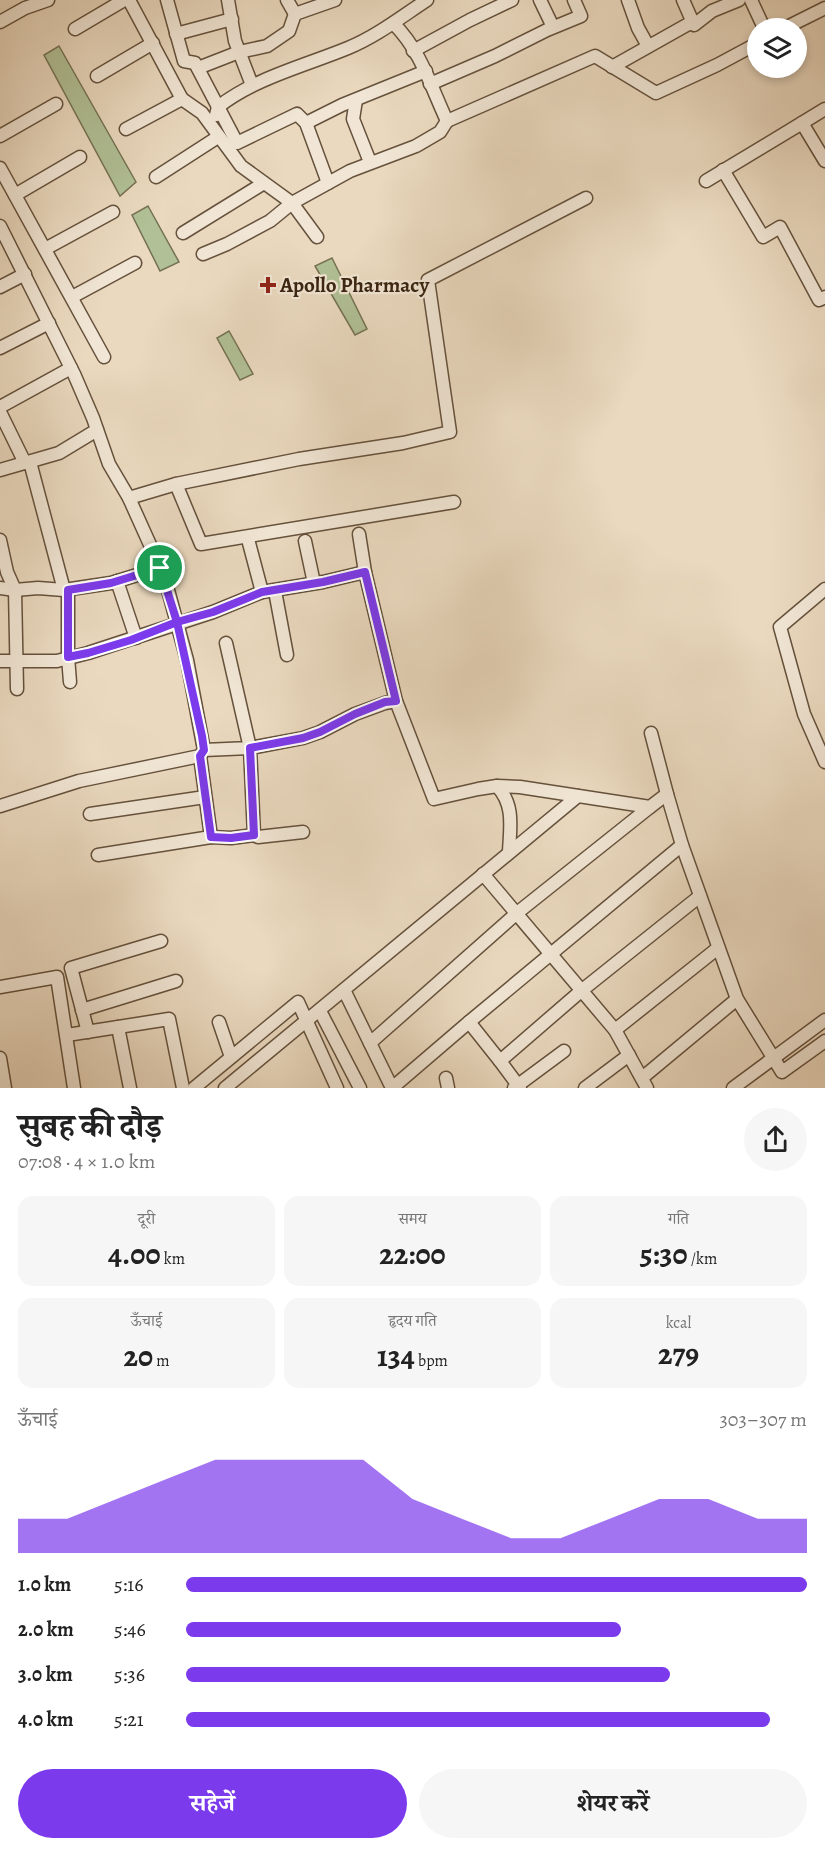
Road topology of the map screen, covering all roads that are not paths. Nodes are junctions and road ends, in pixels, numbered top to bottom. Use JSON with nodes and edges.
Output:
{"nodes":[{"id":1,"x":48,"y":0,"type":"edge"},
{"id":2,"x":127,"y":0,"type":"edge"},
{"id":3,"x":166,"y":0,"type":"edge"},
{"id":4,"x":228,"y":0,"type":"edge"},
{"id":5,"x":287,"y":0,"type":"edge"},
{"id":6,"x":335,"y":0,"type":"edge"},
{"id":7,"x":512,"y":0,"type":"edge"},
{"id":8,"x":540,"y":0,"type":"edge"},
{"id":9,"x":574,"y":0,"type":"edge"},
{"id":10,"x":628,"y":0,"type":"edge"},
{"id":11,"x":682,"y":0,"type":"edge"},
{"id":12,"x":738,"y":0,"type":"edge"},
{"id":13,"x":751,"y":0,"type":"edge"},
{"id":14,"x":424,"y":1,"type":"edge"},
{"id":15,"x":825,"y":8,"type":"edge"},
{"id":16,"x":295,"y":14,"type":"junction"},
{"id":17,"x":759,"y":18,"type":"edge"},
{"id":18,"x":805,"y":18,"type":"edge"},
{"id":19,"x":232,"y":19,"type":"junction"},
{"id":20,"x":0,"y":22,"type":"edge"},
{"id":21,"x":692,"y":22,"type":"junction"},
{"id":22,"x":394,"y":24,"type":"junction"},
{"id":23,"x":553,"y":27,"type":"junction"},
{"id":24,"x":75,"y":29,"type":"dead end"},
{"id":25,"x":176,"y":34,"type":"junction"},
{"id":26,"x":153,"y":43,"type":"junction"},
{"id":27,"x":648,"y":46,"type":"junction"},
{"id":28,"x":747,"y":49,"type":"edge"},
{"id":29,"x":413,"y":51,"type":"junction"},
{"id":30,"x":239,"y":52,"type":"junction"},
{"id":31,"x":612,"y":67,"type":"junction"},
{"id":32,"x":198,"y":68,"type":"junction"},
{"id":33,"x":426,"y":71,"type":"junction"},
{"id":34,"x":97,"y":76,"type":"dead end"},
{"id":35,"x":430,"y":84,"type":"junction"},
{"id":36,"x":252,"y":85,"type":"junction"},
{"id":37,"x":182,"y":99,"type":"junction"},
{"id":38,"x":356,"y":99,"type":"junction"},
{"id":39,"x":56,"y":104,"type":"dead end"},
{"id":40,"x":218,"y":107,"type":"junction"},
{"id":41,"x":825,"y":110,"type":"edge"},
{"id":42,"x":447,"y":121,"type":"junction"},
{"id":43,"x":306,"y":123,"type":"junction"},
{"id":44,"x":802,"y":123,"type":"junction"},
{"id":45,"x":126,"y":129,"type":"dead end"},
{"id":46,"x":216,"y":132,"type":"junction"},
{"id":47,"x":0,"y":136,"type":"edge"},
{"id":48,"x":234,"y":148,"type":"junction"},
{"id":49,"x":80,"y":158,"type":"dead end"},
{"id":50,"x":825,"y":161,"type":"edge"},
{"id":51,"x":370,"y":162,"type":"junction"},
{"id":52,"x":0,"y":168,"type":"edge"},
{"id":53,"x":723,"y":170,"type":"junction"},
{"id":54,"x":156,"y":177,"type":"dead end"},
{"id":55,"x":706,"y":181,"type":"dead end"},
{"id":56,"x":264,"y":183,"type":"junction"},
{"id":57,"x":328,"y":183,"type":"junction"},
{"id":58,"x":15,"y":195,"type":"junction"},
{"id":59,"x":586,"y":198,"type":"dead end"},
{"id":60,"x":292,"y":203,"type":"junction"},
{"id":61,"x":114,"y":212,"type":"dead end"},
{"id":62,"x":0,"y":226,"type":"edge"},
{"id":63,"x":183,"y":233,"type":"dead end"},
{"id":64,"x":317,"y":237,"type":"dead end"},
{"id":65,"x":45,"y":249,"type":"junction"},
{"id":66,"x":203,"y":254,"type":"dead end"},
{"id":67,"x":135,"y":263,"type":"dead end"},
{"id":68,"x":25,"y":274,"type":"junction"},
{"id":69,"x":0,"y":287,"type":"edge"},
{"id":70,"x":72,"y":297,"type":"junction"},
{"id":71,"x":825,"y":297,"type":"edge"},
{"id":72,"x":49,"y":323,"type":"junction"},
{"id":73,"x":0,"y":348,"type":"edge"},
{"id":74,"x":104,"y":357,"type":"dead end"},
{"id":75,"x":71,"y":368,"type":"junction"},
{"id":76,"x":0,"y":410,"type":"edge"},
{"id":77,"x":97,"y":430,"type":"junction"},
{"id":78,"x":28,"y":463,"type":"junction"},
{"id":79,"x":0,"y":470,"type":"edge"},
{"id":80,"x":176,"y":484,"type":"junction"},
{"id":81,"x":129,"y":498,"type":"junction"},
{"id":82,"x":454,"y":502,"type":"dead end"},
{"id":83,"x":359,"y":534,"type":"dead end"},
{"id":84,"x":0,"y":540,"type":"edge"},
{"id":85,"x":305,"y":541,"type":"dead end"},
{"id":86,"x":249,"y":543,"type":"dead end"},
{"id":87,"x":160,"y":568,"type":"junction"},
{"id":88,"x":365,"y":572,"type":"junction"},
{"id":89,"x":117,"y":581,"type":"junction"},
{"id":90,"x":314,"y":583,"type":"junction"},
{"id":91,"x":0,"y":588,"type":"edge"},
{"id":92,"x":15,"y":590,"type":"junction"},
{"id":93,"x":66,"y":590,"type":"junction"},
{"id":94,"x":825,"y":590,"type":"edge"},
{"id":95,"x":269,"y":592,"type":"junction"},
{"id":96,"x":177,"y":622,"type":"junction"},
{"id":97,"x":136,"y":638,"type":"junction"},
{"id":98,"x":226,"y":643,"type":"dead end"},
{"id":99,"x":287,"y":655,"type":"dead end"},
{"id":100,"x":68,"y":657,"type":"junction"},
{"id":101,"x":16,"y":660,"type":"junction"},
{"id":102,"x":0,"y":661,"type":"edge"},
{"id":103,"x":70,"y":682,"type":"dead end"},
{"id":104,"x":16,"y":689,"type":"dead end"},
{"id":105,"x":396,"y":701,"type":"junction"},
{"id":106,"x":651,"y":733,"type":"dead end"},
{"id":107,"x":250,"y":748,"type":"junction"},
{"id":108,"x":202,"y":753,"type":"junction"},
{"id":109,"x":825,"y":762,"type":"edge"},
{"id":110,"x":497,"y":786,"type":"junction"},
{"id":111,"x":667,"y":794,"type":"junction"},
{"id":112,"x":578,"y":796,"type":"junction"},
{"id":113,"x":205,"y":797,"type":"junction"},
{"id":114,"x":0,"y":806,"type":"edge"},
{"id":115,"x":650,"y":807,"type":"junction"},
{"id":116,"x":90,"y":814,"type":"dead end"},
{"id":117,"x":303,"y":832,"type":"dead end"},
{"id":118,"x":254,"y":835,"type":"junction"},
{"id":119,"x":211,"y":837,"type":"junction"},
{"id":120,"x":682,"y":844,"type":"junction"},
{"id":121,"x":509,"y":852,"type":"junction"},
{"id":122,"x":98,"y":855,"type":"dead end"},
{"id":123,"x":483,"y":874,"type":"junction"},
{"id":124,"x":700,"y":896,"type":"junction"},
{"id":125,"x":517,"y":913,"type":"junction"},
{"id":126,"x":161,"y":941,"type":"dead end"},
{"id":127,"x":718,"y":948,"type":"junction"},
{"id":128,"x":551,"y":954,"type":"junction"},
{"id":129,"x":176,"y":981,"type":"dead end"},
{"id":130,"x":0,"y":987,"type":"edge"},
{"id":131,"x":344,"y":990,"type":"junction"},
{"id":132,"x":581,"y":991,"type":"junction"},
{"id":133,"x":737,"y":999,"type":"junction"},
{"id":134,"x":82,"y":1010,"type":"junction"},
{"id":135,"x":320,"y":1011,"type":"junction"},
{"id":136,"x":825,"y":1020,"type":"edge"},
{"id":137,"x":219,"y":1022,"type":"dead end"},
{"id":138,"x":307,"y":1022,"type":"junction"},
{"id":139,"x":469,"y":1022,"type":"junction"},
{"id":140,"x":118,"y":1027,"type":"junction"},
{"id":141,"x":615,"y":1030,"type":"junction"},
{"id":142,"x":88,"y":1032,"type":"junction"},
{"id":143,"x":67,"y":1035,"type":"junction"},
{"id":144,"x":825,"y":1041,"type":"edge"},
{"id":145,"x":369,"y":1043,"type":"junction"},
{"id":146,"x":564,"y":1051,"type":"dead end"},
{"id":147,"x":629,"y":1055,"type":"junction"},
{"id":148,"x":231,"y":1057,"type":"junction"},
{"id":149,"x":0,"y":1058,"type":"edge"},
{"id":150,"x":772,"y":1058,"type":"junction"},
{"id":151,"x":500,"y":1061,"type":"junction"},
{"id":152,"x":645,"y":1083,"type":"edge"},
{"id":153,"x":517,"y":1087,"type":"edge"},
{"id":154,"x":5,"y":1088,"type":"edge"},
{"id":155,"x":74,"y":1088,"type":"edge"},
{"id":156,"x":130,"y":1088,"type":"edge"},
{"id":157,"x":183,"y":1088,"type":"edge"},
{"id":158,"x":194,"y":1088,"type":"edge"},
{"id":159,"x":225,"y":1088,"type":"edge"},
{"id":160,"x":337,"y":1088,"type":"edge"},
{"id":161,"x":360,"y":1088,"type":"edge"},
{"id":162,"x":585,"y":1088,"type":"edge"},
{"id":163,"x":733,"y":1088,"type":"edge"}],
"edges":[{"from":1,"to":20,"type":"street"},
{"from":2,"to":24,"type":"street"},
{"from":2,"to":26,"type":"street"},
{"from":3,"to":25,"type":"street"},
{"from":4,"to":19,"type":"street"},
{"from":5,"to":16,"type":"street"},
{"from":6,"to":16,"type":"street"},
{"from":7,"to":29,"type":"street"},
{"from":8,"to":23,"type":"street"},
{"from":9,"to":23,"type":"street"},
{"from":10,"to":27,"type":"street"},
{"from":11,"to":21,"type":"street"},
{"from":12,"to":21,"type":"street"},
{"from":13,"to":17,"type":"street"},
{"from":14,"to":22,"type":"street"},
{"from":15,"to":18,"type":"street"},
{"from":16,"to":30,"type":"street"},
{"from":19,"to":25,"type":"street"},
{"from":19,"to":30,"type":"street"},
{"from":21,"to":27,"type":"street"},
{"from":22,"to":29,"type":"street"},
{"from":22,"to":36,"type":"street"},
{"from":23,"to":35,"type":"street"},
{"from":25,"to":32,"type":"street"},
{"from":26,"to":34,"type":"street"},
{"from":26,"to":37,"type":"street"},
{"from":27,"to":31,"type":"street"},
{"from":28,"to":31,"type":"street"},
{"from":29,"to":33,"type":"street"},
{"from":30,"to":32,"type":"street"},
{"from":30,"to":36,"type":"street"},
{"from":31,"to":42,"type":"street"},
{"from":32,"to":40,"type":"street"},
{"from":33,"to":35,"type":"street"},
{"from":33,"to":38,"type":"street"},
{"from":35,"to":42,"type":"street"},
{"from":36,"to":40,"type":"street"},
{"from":37,"to":45,"type":"street"},
{"from":37,"to":46,"type":"street"},
{"from":38,"to":43,"type":"street"},
{"from":38,"to":51,"type":"street"},
{"from":39,"to":47,"type":"street"},
{"from":40,"to":46,"type":"street"},
{"from":40,"to":48,"type":"street"},
{"from":41,"to":44,"type":"street"},
{"from":42,"to":51,"type":"street"},
{"from":43,"to":48,"type":"street"},
{"from":43,"to":57,"type":"street"},
{"from":44,"to":50,"type":"street"},
{"from":44,"to":53,"type":"street"},
{"from":46,"to":48,"type":"street"},
{"from":46,"to":54,"type":"street"},
{"from":48,"to":56,"type":"street"},
{"from":49,"to":58,"type":"street"},
{"from":51,"to":57,"type":"street"},
{"from":52,"to":58,"type":"street"},
{"from":53,"to":55,"type":"street"},
{"from":53,"to":71,"type":"street"},
{"from":56,"to":60,"type":"street"},
{"from":56,"to":63,"type":"street"},
{"from":57,"to":60,"type":"street"},
{"from":58,"to":65,"type":"street"},
{"from":59,"to":80,"type":"street"},
{"from":60,"to":64,"type":"street"},
{"from":60,"to":66,"type":"street"},
{"from":61,"to":65,"type":"street"},
{"from":62,"to":68,"type":"street"},
{"from":65,"to":70,"type":"street"},
{"from":67,"to":70,"type":"street"},
{"from":68,"to":69,"type":"street"},
{"from":68,"to":72,"type":"street"},
{"from":70,"to":74,"type":"street"},
{"from":72,"to":73,"type":"street"},
{"from":72,"to":75,"type":"street"},
{"from":75,"to":76,"type":"street"},
{"from":75,"to":77,"type":"street"},
{"from":76,"to":78,"type":"street"},
{"from":77,"to":78,"type":"street"},
{"from":77,"to":81,"type":"street"},
{"from":78,"to":79,"type":"street"},
{"from":78,"to":93,"type":"street"},
{"from":80,"to":81,"type":"street"},
{"from":80,"to":82,"type":"street"},
{"from":81,"to":87,"type":"street"},
{"from":83,"to":88,"type":"street"},
{"from":84,"to":92,"type":"street"},
{"from":85,"to":90,"type":"street"},
{"from":86,"to":95,"type":"street"},
{"from":87,"to":89,"type":"street"},
{"from":87,"to":96,"type":"street"},
{"from":88,"to":90,"type":"street"},
{"from":88,"to":105,"type":"street"},
{"from":89,"to":93,"type":"street"},
{"from":89,"to":97,"type":"street"},
{"from":90,"to":95,"type":"street"},
{"from":91,"to":92,"type":"street"},
{"from":92,"to":93,"type":"street"},
{"from":92,"to":101,"type":"street"},
{"from":93,"to":100,"type":"street"},
{"from":94,"to":109,"type":"street"},
{"from":95,"to":96,"type":"street"},
{"from":95,"to":99,"type":"street"},
{"from":96,"to":97,"type":"street"},
{"from":96,"to":108,"type":"street"},
{"from":97,"to":100,"type":"street"},
{"from":98,"to":107,"type":"street"},
{"from":100,"to":101,"type":"street"},
{"from":100,"to":103,"type":"street"},
{"from":101,"to":102,"type":"street"},
{"from":101,"to":104,"type":"street"},
{"from":105,"to":107,"type":"street"},
{"from":105,"to":110,"type":"street"},
{"from":106,"to":111,"type":"street"},
{"from":107,"to":108,"type":"street"},
{"from":107,"to":118,"type":"street"},
{"from":108,"to":113,"type":"street"},
{"from":108,"to":114,"type":"street"},
{"from":110,"to":112,"type":"street"},
{"from":110,"to":121,"type":"street"},
{"from":111,"to":115,"type":"street"},
{"from":111,"to":120,"type":"street"},
{"from":112,"to":115,"type":"street"},
{"from":112,"to":121,"type":"street"},
{"from":113,"to":116,"type":"street"},
{"from":113,"to":119,"type":"street"},
{"from":115,"to":125,"type":"street"},
{"from":117,"to":118,"type":"street"},
{"from":118,"to":119,"type":"street"},
{"from":119,"to":122,"type":"street"},
{"from":120,"to":124,"type":"street"},
{"from":120,"to":128,"type":"street"},
{"from":121,"to":123,"type":"street"},
{"from":123,"to":125,"type":"street"},
{"from":123,"to":131,"type":"street"},
{"from":124,"to":127,"type":"street"},
{"from":124,"to":132,"type":"street"},
{"from":125,"to":128,"type":"street"},
{"from":125,"to":145,"type":"street"},
{"from":126,"to":134,"type":"street"},
{"from":127,"to":133,"type":"street"},
{"from":127,"to":141,"type":"street"},
{"from":128,"to":132,"type":"street"},
{"from":128,"to":139,"type":"street"},
{"from":129,"to":134,"type":"street"},
{"from":130,"to":143,"type":"street"},
{"from":131,"to":135,"type":"street"},
{"from":131,"to":145,"type":"street"},
{"from":132,"to":141,"type":"street"},
{"from":132,"to":151,"type":"street"},
{"from":133,"to":150,"type":"street"},
{"from":133,"to":152,"type":"street"},
{"from":134,"to":142,"type":"street"},
{"from":135,"to":138,"type":"street"},
{"from":135,"to":161,"type":"street"},
{"from":136,"to":150,"type":"street"},
{"from":137,"to":148,"type":"street"},
{"from":138,"to":148,"type":"street"},
{"from":138,"to":159,"type":"street"},
{"from":138,"to":160,"type":"street"},
{"from":139,"to":145,"type":"street"},
{"from":139,"to":151,"type":"street"},
{"from":140,"to":142,"type":"street"},
{"from":140,"to":156,"type":"street"},
{"from":140,"to":157,"type":"street"},
{"from":141,"to":147,"type":"street"},
{"from":142,"to":143,"type":"street"},
{"from":143,"to":155,"type":"street"},
{"from":144,"to":150,"type":"street"},
{"from":146,"to":153,"type":"street"},
{"from":147,"to":152,"type":"street"},
{"from":147,"to":162,"type":"street"},
{"from":148,"to":158,"type":"street"},
{"from":149,"to":154,"type":"street"},
{"from":150,"to":163,"type":"street"},
{"from":151,"to":153,"type":"street"}]}
